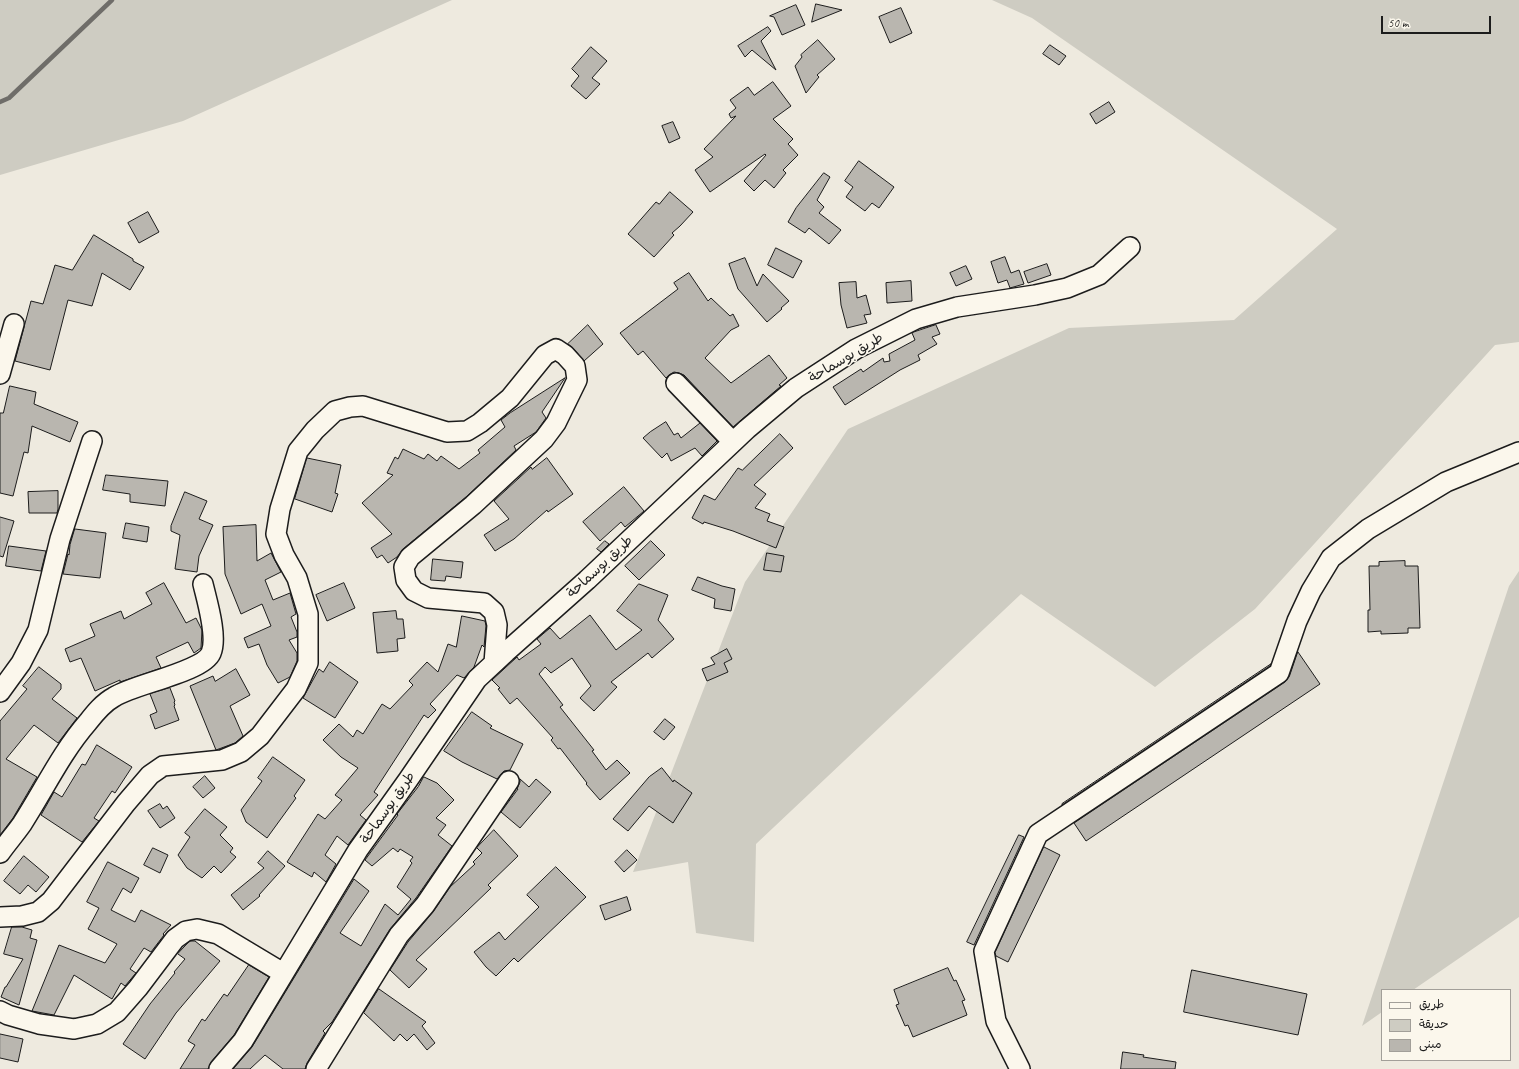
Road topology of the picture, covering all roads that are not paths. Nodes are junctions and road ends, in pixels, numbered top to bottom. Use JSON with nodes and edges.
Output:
{"nodes":[{"id":1,"x":1130,"y":247,"type":"dead end"},
{"id":2,"x":14,"y":324,"type":"dead end"},
{"id":3,"x":0,"y":374,"type":"edge"},
{"id":4,"x":676,"y":383,"type":"dead end"},
{"id":5,"x":92,"y":441,"type":"dead end"},
{"id":6,"x":733,"y":442,"type":"junction"},
{"id":7,"x":1519,"y":452,"type":"edge"},
{"id":8,"x":202,"y":584,"type":"dead end"},
{"id":9,"x":494,"y":663,"type":"junction"},
{"id":10,"x":0,"y":692,"type":"edge"},
{"id":11,"x":509,"y":781,"type":"dead end"},
{"id":12,"x":0,"y":853,"type":"edge"},
{"id":13,"x":0,"y":917,"type":"edge"},
{"id":14,"x":284,"y":973,"type":"junction"},
{"id":15,"x":3,"y":1013,"type":"edge"},
{"id":16,"x":219,"y":1069,"type":"edge"},
{"id":17,"x":316,"y":1069,"type":"edge"},
{"id":18,"x":1020,"y":1069,"type":"edge"}],
"edges":[{"from":1,"to":6,"type":"street","name":"طريق بوسماحة"},
{"from":2,"to":3,"type":"street"},
{"from":4,"to":6,"type":"street"},
{"from":5,"to":10,"type":"street"},
{"from":6,"to":9,"type":"street","name":"طريق بوسماحة"},
{"from":7,"to":18,"type":"street"},
{"from":8,"to":12,"type":"street"},
{"from":9,"to":13,"type":"street"},
{"from":9,"to":14,"type":"street","name":"طريق بوسماحة"},
{"from":11,"to":17,"type":"street"},
{"from":14,"to":15,"type":"street"},
{"from":14,"to":16,"type":"street","name":"طريق بوسماحة"}]}
